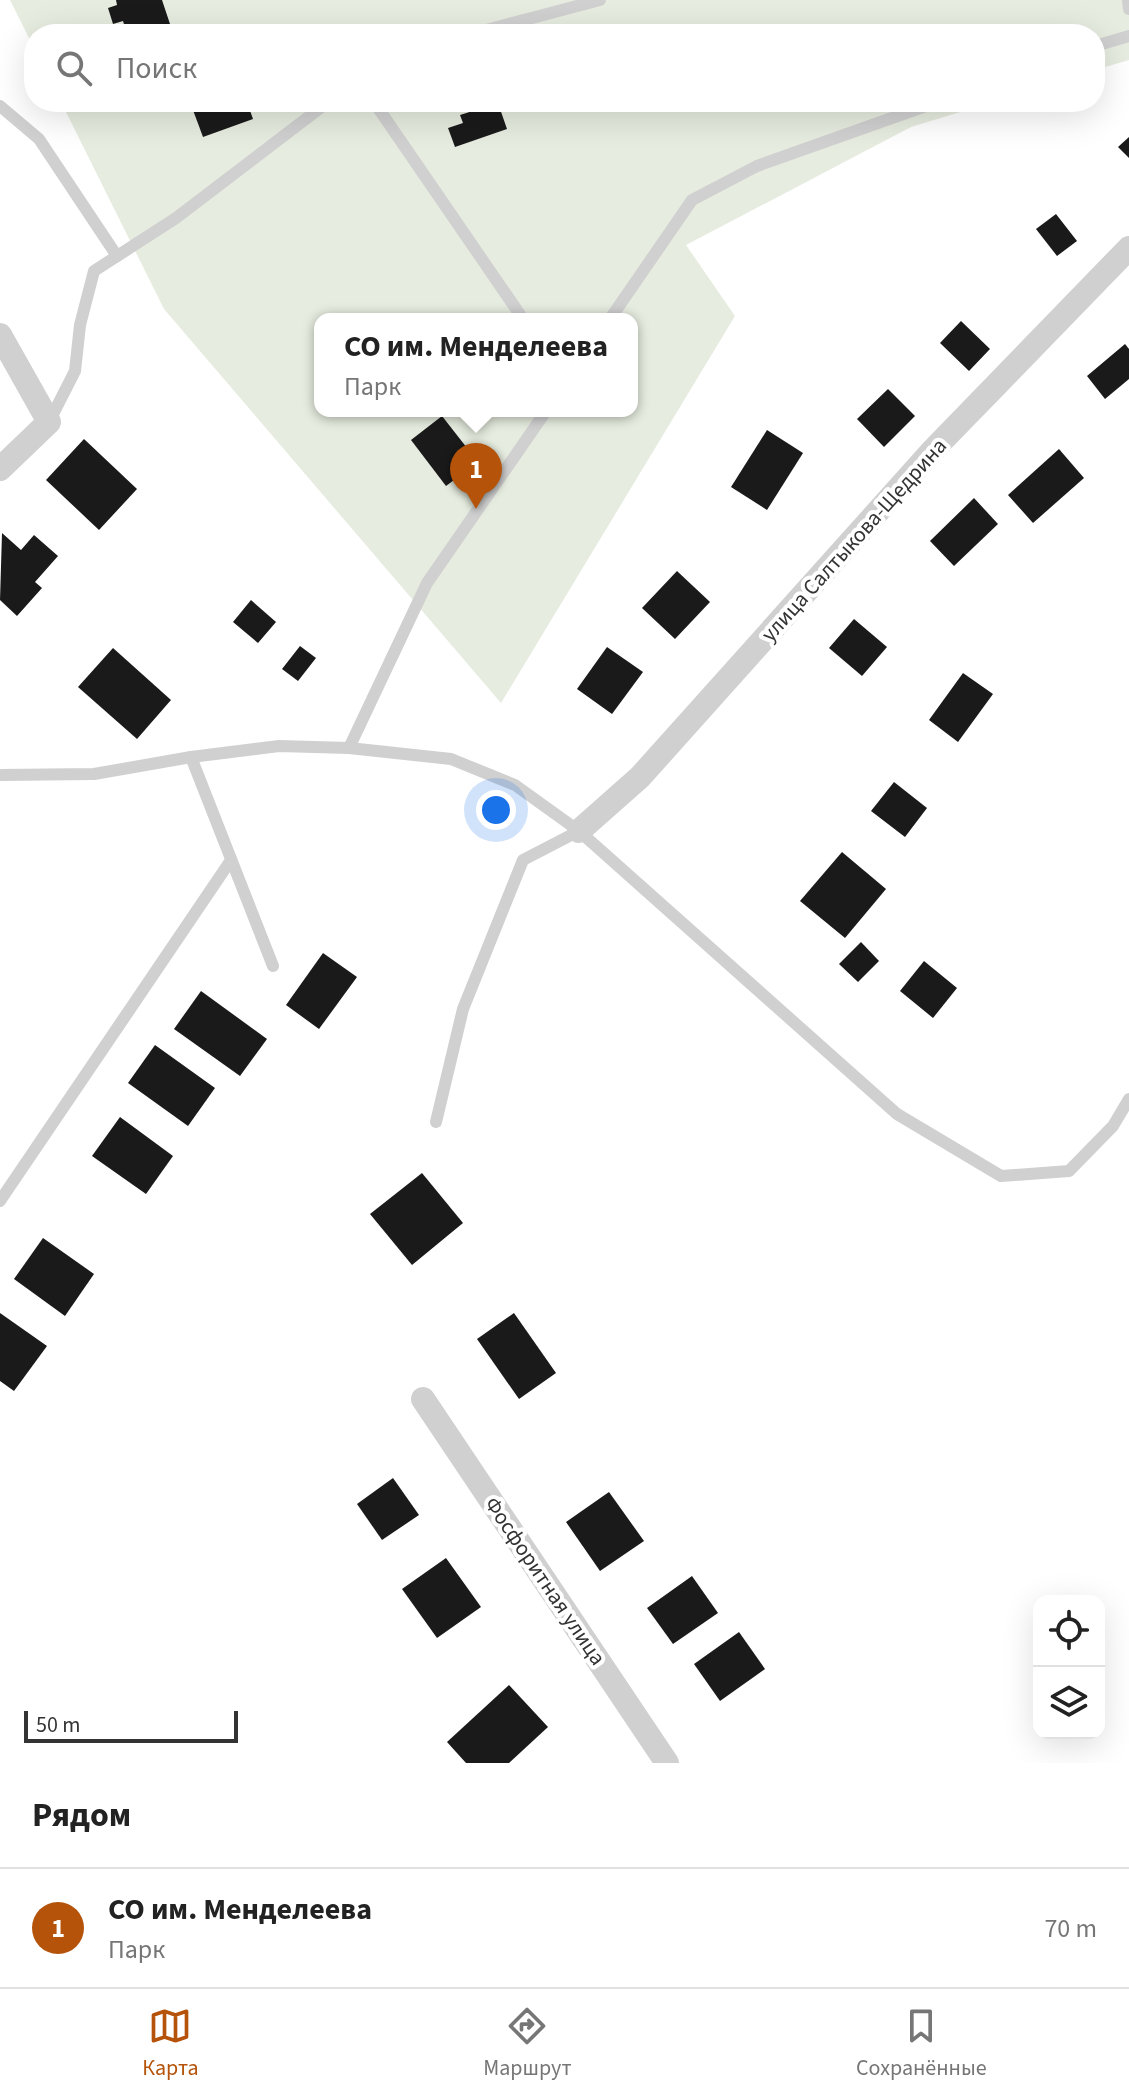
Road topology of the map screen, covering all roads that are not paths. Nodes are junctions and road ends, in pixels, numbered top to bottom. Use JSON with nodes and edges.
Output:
{"nodes":[{"id":1,"x":600,"y":0,"type":"edge"},
{"id":2,"x":1128,"y":0,"type":"edge"},
{"id":3,"x":1129,"y":9,"type":"edge"},
{"id":4,"x":509,"y":24,"type":"edge"},
{"id":5,"x":1129,"y":36,"type":"edge"},
{"id":6,"x":1105,"y":43,"type":"edge"},
{"id":7,"x":0,"y":106,"type":"edge"},
{"id":8,"x":315,"y":112,"type":"edge"},
{"id":9,"x":381,"y":112,"type":"edge"},
{"id":10,"x":909,"y":112,"type":"edge"},
{"id":11,"x":1129,"y":248,"type":"edge"},
{"id":12,"x":117,"y":256,"type":"junction"},
{"id":13,"x":519,"y":313,"type":"edge"},
{"id":14,"x":614,"y":313,"type":"edge"},
{"id":15,"x":0,"y":335,"type":"edge"},
{"id":16,"x":542,"y":417,"type":"edge"},
{"id":17,"x":49,"y":422,"type":"junction"},
{"id":18,"x":0,"y":469,"type":"edge"},
{"id":19,"x":349,"y":748,"type":"junction"},
{"id":20,"x":191,"y":757,"type":"junction"},
{"id":21,"x":0,"y":775,"type":"edge"},
{"id":22,"x":579,"y":831,"type":"junction"},
{"id":23,"x":231,"y":860,"type":"junction"},
{"id":24,"x":273,"y":966,"type":"dead end"},
{"id":25,"x":1129,"y":1099,"type":"edge"},
{"id":26,"x":436,"y":1122,"type":"dead end"},
{"id":27,"x":0,"y":1201,"type":"edge"},
{"id":28,"x":423,"y":1399,"type":"dead end"},
{"id":29,"x":667,"y":1763,"type":"edge"}],
"edges":[{"from":1,"to":4,"type":"lane"},
{"from":2,"to":3,"type":"lane"},
{"from":5,"to":6,"type":"lane"},
{"from":7,"to":12,"type":"lane"},
{"from":8,"to":12,"type":"lane"},
{"from":9,"to":13,"type":"lane"},
{"from":10,"to":14,"type":"lane"},
{"from":11,"to":22,"type":"street","name":"улица Салтыкова-Щедрина"},
{"from":12,"to":17,"type":"lane"},
{"from":15,"to":17,"type":"street"},
{"from":16,"to":19,"type":"lane"},
{"from":17,"to":18,"type":"street"},
{"from":19,"to":20,"type":"lane"},
{"from":19,"to":22,"type":"lane"},
{"from":20,"to":21,"type":"lane"},
{"from":20,"to":23,"type":"lane"},
{"from":22,"to":25,"type":"lane"},
{"from":22,"to":26,"type":"lane"},
{"from":23,"to":24,"type":"lane"},
{"from":23,"to":27,"type":"lane"},
{"from":28,"to":29,"type":"street","name":"Фосфоритная улица"}]}
